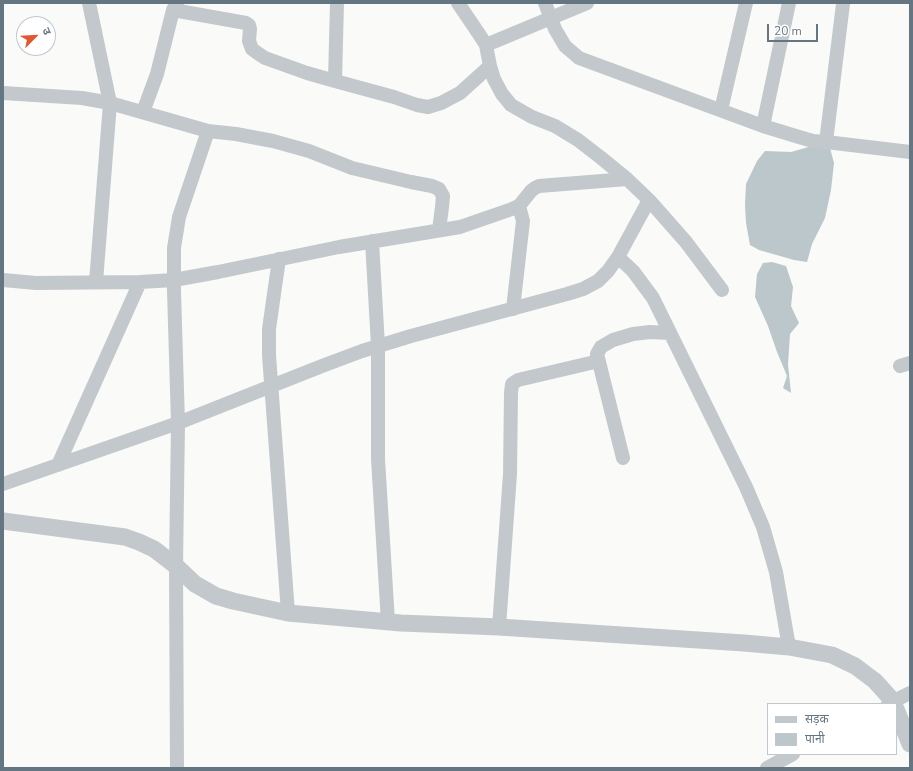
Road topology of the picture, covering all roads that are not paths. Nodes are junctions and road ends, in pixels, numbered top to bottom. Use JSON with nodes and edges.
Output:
{"nodes":[{"id":1,"x":89,"y":3,"type":"edge"},
{"id":2,"x":337,"y":3,"type":"edge"},
{"id":3,"x":458,"y":3,"type":"edge"},
{"id":4,"x":545,"y":3,"type":"edge"},
{"id":5,"x":586,"y":3,"type":"edge"},
{"id":6,"x":746,"y":3,"type":"edge"},
{"id":7,"x":789,"y":3,"type":"edge"},
{"id":8,"x":843,"y":4,"type":"edge"},
{"id":9,"x":175,"y":6,"type":"edge"},
{"id":10,"x":550,"y":18,"type":"junction"},
{"id":11,"x":486,"y":45,"type":"junction"},
{"id":12,"x":490,"y":66,"type":"junction"},
{"id":13,"x":335,"y":82,"type":"junction"},
{"id":14,"x":3,"y":93,"type":"edge"},
{"id":15,"x":110,"y":103,"type":"junction"},
{"id":16,"x":721,"y":110,"type":"junction"},
{"id":17,"x":143,"y":112,"type":"junction"},
{"id":18,"x":762,"y":126,"type":"junction"},
{"id":19,"x":208,"y":131,"type":"junction"},
{"id":20,"x":826,"y":142,"type":"junction"},
{"id":21,"x":910,"y":152,"type":"edge"},
{"id":22,"x":627,"y":180,"type":"junction"},
{"id":23,"x":649,"y":200,"type":"junction"},
{"id":24,"x":519,"y":206,"type":"junction"},
{"id":25,"x":439,"y":230,"type":"junction"},
{"id":26,"x":372,"y":241,"type":"junction"},
{"id":27,"x":618,"y":257,"type":"junction"},
{"id":28,"x":279,"y":259,"type":"junction"},
{"id":29,"x":3,"y":280,"type":"edge"},
{"id":30,"x":174,"y":280,"type":"junction"},
{"id":31,"x":96,"y":282,"type":"junction"},
{"id":32,"x":140,"y":282,"type":"junction"},
{"id":33,"x":722,"y":290,"type":"dead end"},
{"id":34,"x":513,"y":309,"type":"junction"},
{"id":35,"x":670,"y":333,"type":"junction"},
{"id":36,"x":378,"y":346,"type":"junction"},
{"id":37,"x":599,"y":362,"type":"junction"},
{"id":38,"x":272,"y":386,"type":"junction"},
{"id":39,"x":178,"y":423,"type":"junction"},
{"id":40,"x":623,"y":458,"type":"dead end"},
{"id":41,"x":58,"y":465,"type":"junction"},
{"id":42,"x":3,"y":484,"type":"edge"},
{"id":43,"x":3,"y":521,"type":"edge"},
{"id":44,"x":176,"y":566,"type":"junction"},
{"id":45,"x":288,"y":613,"type":"junction"},
{"id":46,"x":388,"y":622,"type":"junction"},
{"id":47,"x":499,"y":627,"type":"junction"},
{"id":48,"x":789,"y":647,"type":"junction"},
{"id":49,"x":910,"y":693,"type":"edge"},
{"id":50,"x":892,"y":703,"type":"edge"},
{"id":51,"x":896,"y":703,"type":"edge"},
{"id":52,"x":897,"y":714,"type":"edge"},
{"id":53,"x":910,"y":744,"type":"edge"},
{"id":54,"x":791,"y":755,"type":"edge"},
{"id":55,"x":177,"y":768,"type":"edge"},
{"id":56,"x":767,"y":768,"type":"edge"}],
"edges":[{"from":1,"to":15,"type":"street"},
{"from":2,"to":13,"type":"street"},
{"from":3,"to":11,"type":"street"},
{"from":4,"to":10,"type":"street"},
{"from":5,"to":10,"type":"street"},
{"from":6,"to":16,"type":"street"},
{"from":7,"to":18,"type":"street"},
{"from":8,"to":20,"type":"street"},
{"from":9,"to":13,"type":"street"},
{"from":9,"to":17,"type":"street"},
{"from":10,"to":11,"type":"street"},
{"from":10,"to":16,"type":"street"},
{"from":11,"to":12,"type":"street"},
{"from":12,"to":13,"type":"street"},
{"from":12,"to":22,"type":"street"},
{"from":14,"to":15,"type":"street"},
{"from":15,"to":17,"type":"street"},
{"from":15,"to":31,"type":"street"},
{"from":16,"to":18,"type":"street"},
{"from":17,"to":19,"type":"street"},
{"from":18,"to":20,"type":"street"},
{"from":19,"to":25,"type":"street"},
{"from":19,"to":30,"type":"street"},
{"from":20,"to":21,"type":"street"},
{"from":22,"to":23,"type":"street"},
{"from":22,"to":24,"type":"street"},
{"from":23,"to":27,"type":"street"},
{"from":23,"to":33,"type":"street"},
{"from":24,"to":25,"type":"street"},
{"from":24,"to":34,"type":"street"},
{"from":25,"to":26,"type":"street"},
{"from":26,"to":28,"type":"street"},
{"from":26,"to":36,"type":"street"},
{"from":27,"to":34,"type":"street"},
{"from":27,"to":35,"type":"street"},
{"from":28,"to":30,"type":"street"},
{"from":28,"to":38,"type":"street"},
{"from":29,"to":31,"type":"street"},
{"from":30,"to":32,"type":"street"},
{"from":30,"to":39,"type":"street"},
{"from":31,"to":32,"type":"street"},
{"from":32,"to":41,"type":"street"},
{"from":34,"to":36,"type":"street"},
{"from":35,"to":37,"type":"street"},
{"from":35,"to":48,"type":"street"},
{"from":36,"to":38,"type":"street"},
{"from":36,"to":46,"type":"street"},
{"from":37,"to":40,"type":"street"},
{"from":37,"to":47,"type":"street"},
{"from":38,"to":39,"type":"street"},
{"from":38,"to":45,"type":"street"},
{"from":39,"to":41,"type":"street"},
{"from":39,"to":44,"type":"street"},
{"from":41,"to":42,"type":"street"},
{"from":43,"to":44,"type":"street"},
{"from":44,"to":45,"type":"street"},
{"from":44,"to":55,"type":"street"},
{"from":45,"to":46,"type":"street"},
{"from":46,"to":47,"type":"street"},
{"from":47,"to":48,"type":"street"},
{"from":48,"to":50,"type":"street"},
{"from":49,"to":51,"type":"street"},
{"from":52,"to":53,"type":"street"},
{"from":54,"to":56,"type":"street"}]}
